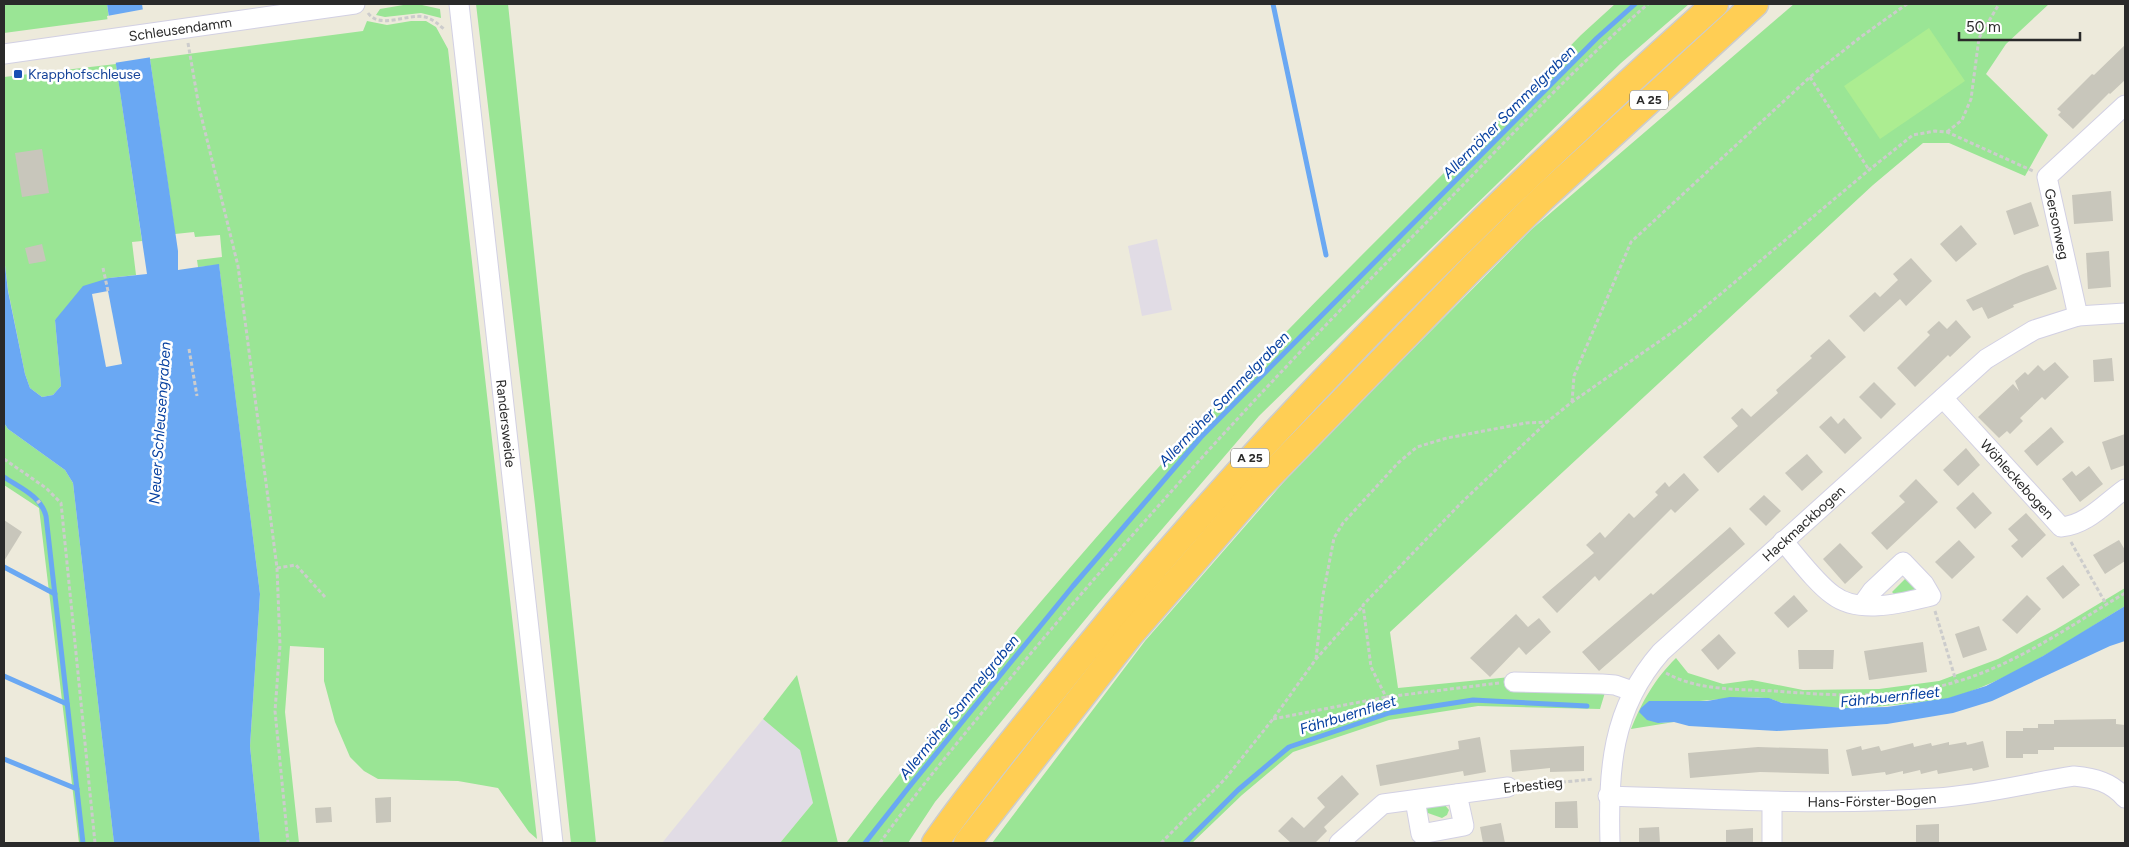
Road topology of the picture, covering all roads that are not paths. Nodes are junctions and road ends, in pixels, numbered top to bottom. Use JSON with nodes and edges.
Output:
{"nodes":[{"id":1,"x":355,"y":4,"type":"edge"},
{"id":2,"x":459,"y":4,"type":"edge"},
{"id":3,"x":1715,"y":4,"type":"edge"},
{"id":4,"x":1755,"y":4,"type":"edge"},
{"id":5,"x":4,"y":54,"type":"edge"},
{"id":6,"x":2125,"y":105,"type":"edge"},
{"id":7,"x":2125,"y":313,"type":"edge"},
{"id":8,"x":2078,"y":316,"type":"junction"},
{"id":9,"x":1943,"y":398,"type":"junction"},
{"id":10,"x":2125,"y":490,"type":"edge"},
{"id":11,"x":1783,"y":541,"type":"junction"},
{"id":12,"x":1862,"y":605,"type":"junction"},
{"id":13,"x":1514,"y":682,"type":"road end"},
{"id":14,"x":1632,"y":691,"type":"junction"},
{"id":15,"x":1508,"y":787,"type":"road end"},
{"id":16,"x":1457,"y":794,"type":"junction"},
{"id":17,"x":1608,"y":796,"type":"junction"},
{"id":18,"x":2125,"y":798,"type":"edge"},
{"id":19,"x":1414,"y":800,"type":"junction"},
{"id":20,"x":1772,"y":802,"type":"junction"},
{"id":21,"x":553,"y":843,"type":"edge"},
{"id":22,"x":935,"y":843,"type":"edge"},
{"id":23,"x":967,"y":843,"type":"edge"},
{"id":24,"x":1339,"y":843,"type":"edge"},
{"id":25,"x":1610,"y":843,"type":"edge"},
{"id":26,"x":1772,"y":843,"type":"edge"}],
"edges":[{"from":1,"to":5,"type":"street","name":"Schleusendamm"},
{"from":2,"to":21,"type":"street","name":"Randersweide"},
{"from":3,"to":22,"type":"highway","number":"A 25"},
{"from":4,"to":23,"type":"highway","number":"A 25"},
{"from":6,"to":8,"type":"street","name":"Gersonweg"},
{"from":7,"to":8,"type":"street","name":"Hackmackbogen"},
{"from":8,"to":9,"type":"street","name":"Hackmackbogen"},
{"from":9,"to":10,"type":"street","name":"Wöhleckebogen"},
{"from":9,"to":11,"type":"street","name":"Hackmackbogen"},
{"from":11,"to":12,"type":"street"},
{"from":11,"to":14,"type":"street","name":"Hackmackbogen"},
{"from":12,"to":12,"type":"street"},
{"from":13,"to":14,"type":"street"},
{"from":14,"to":17,"type":"street","name":"Hackmackbogen"},
{"from":15,"to":16,"type":"street","name":"Erbestieg"},
{"from":16,"to":19,"type":"street","name":"Erbestieg"},
{"from":16,"to":19,"type":"street"},
{"from":17,"to":20,"type":"street","name":"Hans-Förster-Bogen"},
{"from":17,"to":25,"type":"street","name":"Hackmackbogen"},
{"from":18,"to":20,"type":"street","name":"Hans-Förster-Bogen"},
{"from":19,"to":24,"type":"street","name":"Erbestieg"},
{"from":20,"to":26,"type":"street"}]}
